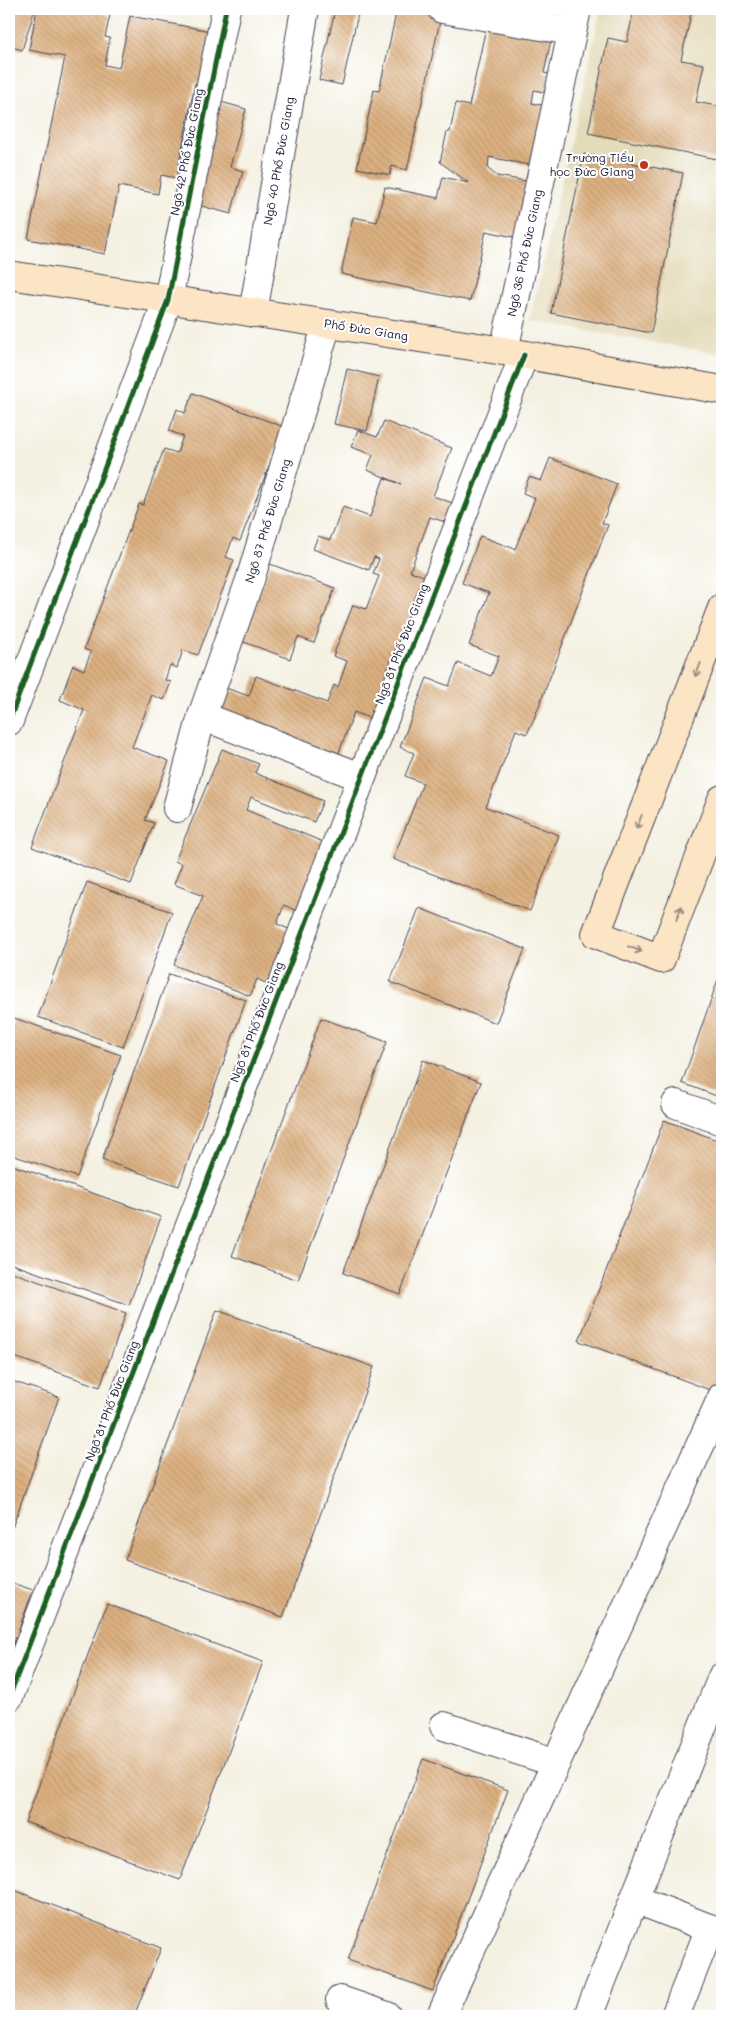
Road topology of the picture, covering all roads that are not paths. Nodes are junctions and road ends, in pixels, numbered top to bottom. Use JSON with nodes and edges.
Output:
{"nodes":[{"id":1,"x":222,"y":9,"type":"edge"},
{"id":2,"x":304,"y":9,"type":"edge"},
{"id":3,"x":442,"y":9,"type":"edge"},
{"id":4,"x":574,"y":20,"type":"edge"},
{"id":5,"x":9,"y":275,"type":"edge"},
{"id":6,"x":168,"y":300,"type":"junction"},
{"id":7,"x":253,"y":313,"type":"junction"},
{"id":8,"x":328,"y":324,"type":"junction"},
{"id":9,"x":514,"y":353,"type":"junction"},
{"id":10,"x":722,"y":390,"type":"edge"},
{"id":11,"x":722,"y":608,"type":"edge"},
{"id":12,"x":202,"y":716,"type":"junction"},
{"id":13,"x":9,"y":721,"type":"edge"},
{"id":14,"x":361,"y":777,"type":"junction"},
{"id":15,"x":722,"y":799,"type":"edge"},
{"id":16,"x":177,"y":808,"type":"dead end"},
{"id":17,"x":676,"y":1104,"type":"dead end"},
{"id":18,"x":722,"y":1121,"type":"edge"},
{"id":19,"x":722,"y":1396,"type":"edge"},
{"id":20,"x":722,"y":1677,"type":"edge"},
{"id":21,"x":9,"y":1697,"type":"edge"},
{"id":22,"x":444,"y":1726,"type":"dead end"},
{"id":23,"x":556,"y":1763,"type":"junction"},
{"id":24,"x":634,"y":1900,"type":"junction"},
{"id":25,"x":716,"y":1931,"type":"edge"},
{"id":26,"x":340,"y":2000,"type":"dead end"},
{"id":27,"x":387,"y":2016,"type":"edge"},
{"id":28,"x":441,"y":2016,"type":"edge"},
{"id":29,"x":588,"y":2016,"type":"edge"},
{"id":30,"x":675,"y":2016,"type":"edge"}],
"edges":[{"from":1,"to":6,"type":"street","name":"Ngõ 42 Phố Đức Giang"},
{"from":2,"to":7,"type":"street","name":"Ngõ 40 Phố Đức Giang"},
{"from":3,"to":4,"type":"street"},
{"from":4,"to":9,"type":"street","name":"Ngõ 36 Phố Đức Giang"},
{"from":5,"to":6,"type":"street","name":"Phố Đức Giang"},
{"from":6,"to":7,"type":"street","name":"Phố Đức Giang"},
{"from":6,"to":13,"type":"street","name":"Ngõ 42 Phố Đức Giang"},
{"from":7,"to":8,"type":"street","name":"Phố Đức Giang"},
{"from":8,"to":9,"type":"street","name":"Phố Đức Giang"},
{"from":8,"to":12,"type":"street","name":"Ngõ 87 Phố Đức Giang"},
{"from":9,"to":10,"type":"street","name":"Phố Đức Giang"},
{"from":9,"to":14,"type":"street","name":"Ngõ 81 Phố Đức Giang"},
{"from":11,"to":15,"type":"street","one_way":true},
{"from":12,"to":14,"type":"street"},
{"from":12,"to":16,"type":"street","name":"Ngõ 87 Phố Đức Giang"},
{"from":14,"to":21,"type":"street","name":"Ngõ 81 Phố Đức Giang"},
{"from":17,"to":18,"type":"street"},
{"from":19,"to":23,"type":"street"},
{"from":20,"to":24,"type":"street"},
{"from":22,"to":23,"type":"street"},
{"from":23,"to":28,"type":"street"},
{"from":24,"to":25,"type":"street"},
{"from":24,"to":29,"type":"street"},
{"from":25,"to":30,"type":"street"},
{"from":26,"to":27,"type":"street"}]}
